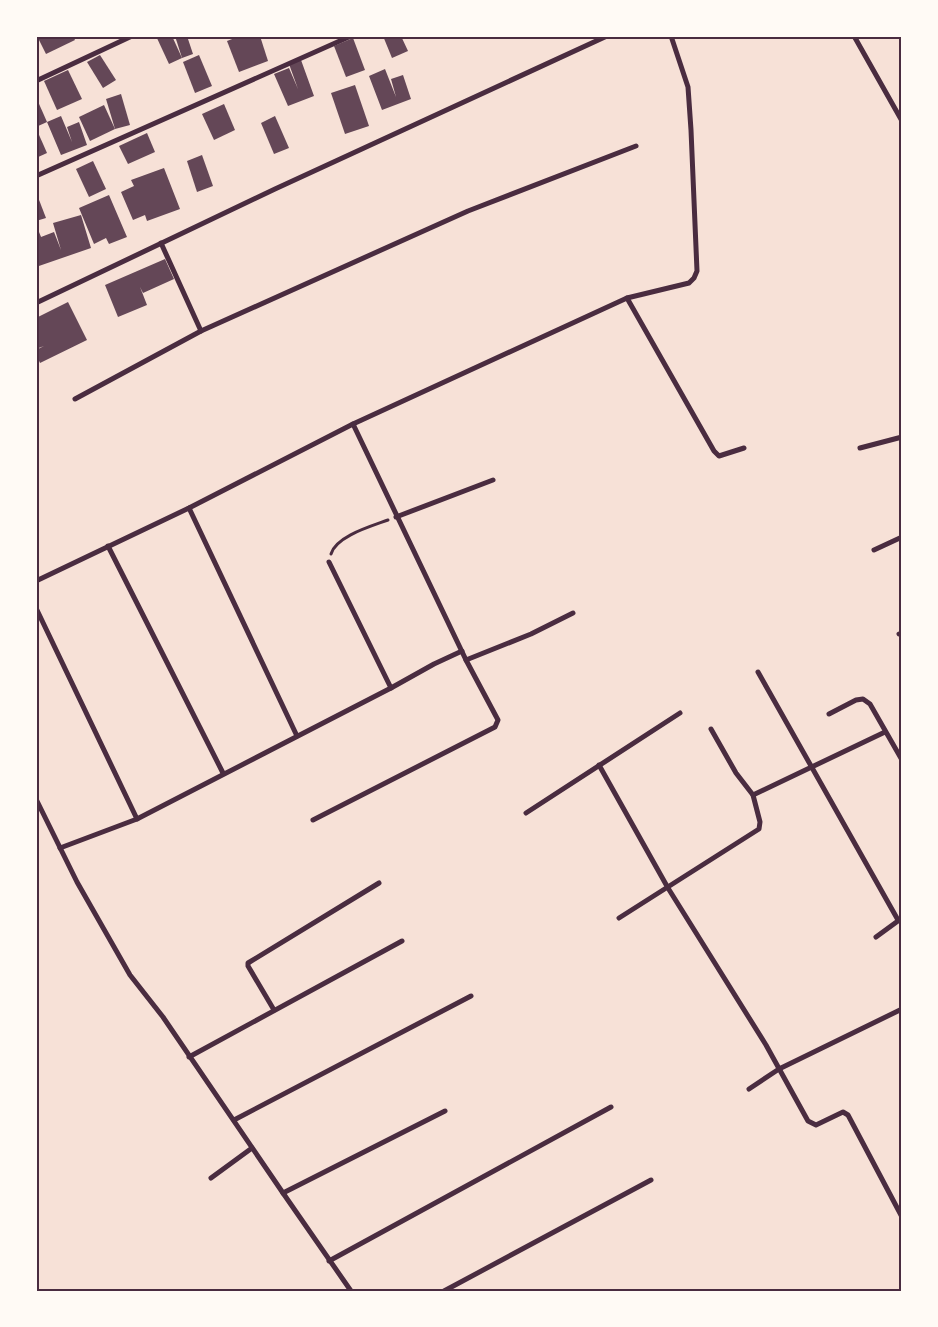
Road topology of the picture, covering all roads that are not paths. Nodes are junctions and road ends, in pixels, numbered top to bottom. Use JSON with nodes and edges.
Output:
{"nodes":[{"id":1,"x":132,"y":36,"type":"edge"},
{"id":2,"x":351,"y":36,"type":"edge"},
{"id":3,"x":607,"y":36,"type":"edge"},
{"id":4,"x":671,"y":36,"type":"edge"},
{"id":5,"x":854,"y":36,"type":"edge"},
{"id":6,"x":36,"y":81,"type":"edge"},
{"id":7,"x":902,"y":121,"type":"edge"},
{"id":8,"x":636,"y":146,"type":"dead end"},
{"id":9,"x":36,"y":176,"type":"edge"},
{"id":10,"x":161,"y":243,"type":"junction"},
{"id":11,"x":627,"y":298,"type":"junction"},
{"id":12,"x":36,"y":303,"type":"edge"},
{"id":13,"x":201,"y":331,"type":"junction"},
{"id":14,"x":75,"y":399,"type":"dead end"},
{"id":15,"x":352,"y":424,"type":"junction"},
{"id":16,"x":902,"y":437,"type":"edge"},
{"id":17,"x":744,"y":448,"type":"dead end"},
{"id":18,"x":860,"y":448,"type":"dead end"},
{"id":19,"x":493,"y":480,"type":"dead end"},
{"id":20,"x":189,"y":508,"type":"junction"},
{"id":21,"x":396,"y":517,"type":"junction"},
{"id":22,"x":902,"y":537,"type":"edge"},
{"id":23,"x":108,"y":546,"type":"junction"},
{"id":24,"x":874,"y":550,"type":"dead end"},
{"id":25,"x":329,"y":562,"type":"road end"},
{"id":26,"x":36,"y":581,"type":"edge"},
{"id":27,"x":36,"y":608,"type":"edge"},
{"id":28,"x":573,"y":613,"type":"dead end"},
{"id":29,"x":462,"y":651,"type":"junction"},
{"id":30,"x":466,"y":660,"type":"junction"},
{"id":31,"x":758,"y":672,"type":"dead end"},
{"id":32,"x":391,"y":688,"type":"junction"},
{"id":33,"x":680,"y":713,"type":"dead end"},
{"id":34,"x":829,"y":714,"type":"dead end"},
{"id":35,"x":711,"y":729,"type":"dead end"},
{"id":36,"x":885,"y":732,"type":"junction"},
{"id":37,"x":297,"y":736,"type":"junction"},
{"id":38,"x":902,"y":760,"type":"edge"},
{"id":39,"x":599,"y":765,"type":"junction"},
{"id":40,"x":811,"y":768,"type":"junction"},
{"id":41,"x":223,"y":773,"type":"junction"},
{"id":42,"x":753,"y":795,"type":"junction"},
{"id":43,"x":36,"y":799,"type":"edge"},
{"id":44,"x":526,"y":813,"type":"dead end"},
{"id":45,"x":137,"y":818,"type":"junction"},
{"id":46,"x":312,"y":820,"type":"dead end"},
{"id":47,"x":60,"y":848,"type":"junction"},
{"id":48,"x":379,"y":883,"type":"dead end"},
{"id":49,"x":668,"y":888,"type":"junction"},
{"id":50,"x":619,"y":918,"type":"dead end"},
{"id":51,"x":900,"y":919,"type":"edge"},
{"id":52,"x":876,"y":937,"type":"dead end"},
{"id":53,"x":402,"y":941,"type":"dead end"},
{"id":54,"x":471,"y":996,"type":"dead end"},
{"id":55,"x":902,"y":1009,"type":"edge"},
{"id":56,"x":274,"y":1010,"type":"junction"},
{"id":57,"x":189,"y":1056,"type":"junction"},
{"id":58,"x":779,"y":1069,"type":"junction"},
{"id":59,"x":749,"y":1089,"type":"dead end"},
{"id":60,"x":612,"y":1107,"type":"dead end"},
{"id":61,"x":445,"y":1111,"type":"dead end"},
{"id":62,"x":234,"y":1120,"type":"junction"},
{"id":63,"x":252,"y":1148,"type":"junction"},
{"id":64,"x":211,"y":1178,"type":"dead end"},
{"id":65,"x":650,"y":1180,"type":"dead end"},
{"id":66,"x":283,"y":1194,"type":"junction"},
{"id":67,"x":900,"y":1210,"type":"edge"},
{"id":68,"x":902,"y":1217,"type":"edge"},
{"id":69,"x":329,"y":1261,"type":"junction"},
{"id":70,"x":351,"y":1291,"type":"edge"},
{"id":71,"x":444,"y":1291,"type":"edge"}],
"edges":[{"from":1,"to":6,"type":"street"},
{"from":2,"to":9,"type":"street"},
{"from":3,"to":10,"type":"street"},
{"from":4,"to":11,"type":"street"},
{"from":5,"to":7,"type":"street"},
{"from":8,"to":13,"type":"street"},
{"from":10,"to":12,"type":"street"},
{"from":10,"to":13,"type":"street"},
{"from":11,"to":15,"type":"street"},
{"from":11,"to":17,"type":"street"},
{"from":13,"to":14,"type":"street"},
{"from":15,"to":20,"type":"street"},
{"from":15,"to":21,"type":"street"},
{"from":16,"to":18,"type":"street"},
{"from":19,"to":21,"type":"street"},
{"from":20,"to":23,"type":"street"},
{"from":20,"to":37,"type":"street"},
{"from":21,"to":29,"type":"street"},
{"from":22,"to":24,"type":"street"},
{"from":23,"to":26,"type":"street"},
{"from":23,"to":41,"type":"street"},
{"from":25,"to":32,"type":"street"},
{"from":27,"to":45,"type":"street"},
{"from":28,"to":30,"type":"street"},
{"from":29,"to":30,"type":"street"},
{"from":29,"to":32,"type":"street"},
{"from":30,"to":46,"type":"street"},
{"from":31,"to":40,"type":"street"},
{"from":32,"to":37,"type":"street"},
{"from":33,"to":39,"type":"street"},
{"from":34,"to":36,"type":"street"},
{"from":35,"to":42,"type":"street"},
{"from":36,"to":38,"type":"street"},
{"from":36,"to":40,"type":"street"},
{"from":37,"to":41,"type":"street"},
{"from":39,"to":44,"type":"street"},
{"from":39,"to":49,"type":"street"},
{"from":40,"to":42,"type":"street"},
{"from":40,"to":51,"type":"street"},
{"from":41,"to":45,"type":"street"},
{"from":42,"to":49,"type":"street"},
{"from":43,"to":47,"type":"street"},
{"from":45,"to":47,"type":"street"},
{"from":47,"to":57,"type":"street"},
{"from":48,"to":56,"type":"street"},
{"from":49,"to":50,"type":"street"},
{"from":49,"to":58,"type":"street"},
{"from":51,"to":52,"type":"street"},
{"from":53,"to":56,"type":"street"},
{"from":54,"to":62,"type":"street"},
{"from":55,"to":58,"type":"street"},
{"from":56,"to":57,"type":"street"},
{"from":57,"to":62,"type":"street"},
{"from":58,"to":59,"type":"street"},
{"from":58,"to":67,"type":"street"},
{"from":60,"to":69,"type":"street"},
{"from":61,"to":66,"type":"street"},
{"from":62,"to":63,"type":"street"},
{"from":63,"to":64,"type":"street"},
{"from":63,"to":66,"type":"street"},
{"from":65,"to":71,"type":"street"},
{"from":66,"to":69,"type":"street"},
{"from":67,"to":68,"type":"street"},
{"from":69,"to":70,"type":"street"}]}
